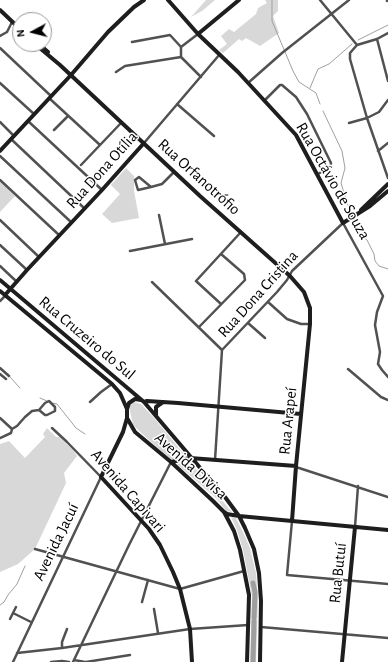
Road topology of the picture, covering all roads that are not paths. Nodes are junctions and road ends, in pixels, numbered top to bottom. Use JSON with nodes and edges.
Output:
{"nodes":[{"id":1,"x":144,"y":0,"type":"edge"},
{"id":2,"x":168,"y":0,"type":"edge"},
{"id":3,"x":239,"y":0,"type":"edge"},
{"id":4,"x":320,"y":0,"type":"edge"},
{"id":5,"x":348,"y":0,"type":"edge"},
{"id":6,"x":0,"y":10,"type":"edge"},
{"id":7,"x":332,"y":14,"type":"junction"},
{"id":8,"x":12,"y":22,"type":"joint"},
{"id":9,"x":388,"y":33,"type":"edge"},
{"id":10,"x":198,"y":34,"type":"junction"},
{"id":11,"x":0,"y":36,"type":"edge"},
{"id":12,"x":377,"y":39,"type":"junction"},
{"id":13,"x":132,"y":42,"type":"dead end"},
{"id":14,"x":358,"y":44,"type":"junction"},
{"id":15,"x":181,"y":47,"type":"junction"},
{"id":16,"x":0,"y":48,"type":"edge"},
{"id":17,"x":45,"y":52,"type":"edge"},
{"id":18,"x":48,"y":52,"type":"edge"},
{"id":19,"x":220,"y":54,"type":"junction"},
{"id":20,"x":181,"y":57,"type":"junction"},
{"id":21,"x":57,"y":62,"type":"junction"},
{"id":22,"x":116,"y":72,"type":"dead end"},
{"id":23,"x":71,"y":75,"type":"junction"},
{"id":24,"x":201,"y":77,"type":"junction"},
{"id":25,"x":388,"y":81,"type":"edge"},
{"id":26,"x":0,"y":83,"type":"edge"},
{"id":27,"x":248,"y":84,"type":"junction"},
{"id":28,"x":50,"y":97,"type":"junction"},
{"id":29,"x":388,"y":100,"type":"edge"},
{"id":30,"x":264,"y":101,"type":"junction"},
{"id":31,"x":177,"y":104,"type":"junction"},
{"id":32,"x":34,"y":114,"type":"junction"},
{"id":33,"x":68,"y":116,"type":"junction"},
{"id":34,"x":367,"y":118,"type":"junction"},
{"id":35,"x":28,"y":121,"type":"junction"},
{"id":36,"x":0,"y":122,"type":"edge"},
{"id":37,"x":121,"y":123,"type":"junction"},
{"id":38,"x":349,"y":123,"type":"dead end"},
{"id":39,"x":54,"y":130,"type":"dead end"},
{"id":40,"x":14,"y":136,"type":"junction"},
{"id":41,"x":214,"y":136,"type":"dead end"},
{"id":42,"x":11,"y":140,"type":"junction"},
{"id":43,"x":144,"y":143,"type":"junction"},
{"id":44,"x":388,"y":143,"type":"edge"},
{"id":45,"x":100,"y":145,"type":"junction"},
{"id":46,"x":0,"y":151,"type":"edge"},
{"id":47,"x":378,"y":151,"type":"junction"},
{"id":48,"x":0,"y":156,"type":"edge"},
{"id":49,"x":81,"y":165,"type":"dead end"},
{"id":50,"x":174,"y":171,"type":"junction"},
{"id":51,"x":318,"y":174,"type":"junction"},
{"id":52,"x":388,"y":178,"type":"edge"},
{"id":53,"x":0,"y":180,"type":"edge"},
{"id":54,"x":388,"y":184,"type":"edge"},
{"id":55,"x":151,"y":187,"type":"junction"},
{"id":56,"x":102,"y":190,"type":"junction"},
{"id":57,"x":388,"y":191,"type":"edge"},
{"id":58,"x":84,"y":208,"type":"junction"},
{"id":59,"x":159,"y":215,"type":"dead end"},
{"id":60,"x":355,"y":215,"type":"junction"},
{"id":61,"x":0,"y":220,"type":"edge"},
{"id":62,"x":71,"y":222,"type":"junction"},
{"id":63,"x":344,"y":223,"type":"junction"},
{"id":64,"x":241,"y":231,"type":"junction"},
{"id":65,"x":59,"y":235,"type":"junction"},
{"id":66,"x":192,"y":239,"type":"dead end"},
{"id":67,"x":0,"y":244,"type":"edge"},
{"id":68,"x":166,"y":244,"type":"junction"},
{"id":69,"x":130,"y":251,"type":"dead end"},
{"id":70,"x":221,"y":254,"type":"junction"},
{"id":71,"x":39,"y":257,"type":"junction"},
{"id":72,"x":0,"y":266,"type":"edge"},
{"id":73,"x":27,"y":270,"type":"junction"},
{"id":74,"x":290,"y":276,"type":"junction"},
{"id":75,"x":0,"y":280,"type":"edge"},
{"id":76,"x":17,"y":282,"type":"junction"},
{"id":77,"x":152,"y":282,"type":"dead end"},
{"id":78,"x":11,"y":289,"type":"junction"},
{"id":79,"x":0,"y":291,"type":"edge"},
{"id":80,"x":5,"y":295,"type":"junction"},
{"id":81,"x":0,"y":301,"type":"edge"},
{"id":82,"x":268,"y":302,"type":"junction"},
{"id":83,"x":221,"y":304,"type":"junction"},
{"id":84,"x":248,"y":323,"type":"junction"},
{"id":85,"x":310,"y":324,"type":"junction"},
{"id":86,"x":199,"y":327,"type":"junction"},
{"id":87,"x":265,"y":338,"type":"dead end"},
{"id":88,"x":222,"y":350,"type":"junction"},
{"id":89,"x":0,"y":368,"type":"edge"},
{"id":90,"x":348,"y":369,"type":"dead end"},
{"id":91,"x":0,"y":374,"type":"edge"},
{"id":92,"x":9,"y":376,"type":"dead end"},
{"id":93,"x":388,"y":377,"type":"edge"},
{"id":94,"x":6,"y":379,"type":"dead end"},
{"id":95,"x":112,"y":384,"type":"junction"},
{"id":96,"x":388,"y":400,"type":"edge"},
{"id":97,"x":90,"y":402,"type":"dead end"},
{"id":98,"x":144,"y":402,"type":"junction"},
{"id":99,"x":163,"y":402,"type":"junction"},
{"id":100,"x":219,"y":407,"type":"junction"},
{"id":101,"x":127,"y":409,"type":"junction"},
{"id":102,"x":39,"y":410,"type":"junction"},
{"id":103,"x":301,"y":414,"type":"junction"},
{"id":104,"x":156,"y":416,"type":"junction"},
{"id":105,"x":0,"y":418,"type":"edge"},
{"id":106,"x":127,"y":418,"type":"junction"},
{"id":107,"x":52,"y":428,"type":"dead end"},
{"id":108,"x":12,"y":429,"type":"junction"},
{"id":109,"x":123,"y":432,"type":"junction"},
{"id":110,"x":135,"y":432,"type":"junction"},
{"id":111,"x":0,"y":438,"type":"edge"},
{"id":112,"x":190,"y":458,"type":"junction"},
{"id":113,"x":206,"y":459,"type":"junction"},
{"id":114,"x":215,"y":460,"type":"junction"},
{"id":115,"x":171,"y":462,"type":"junction"},
{"id":116,"x":296,"y":466,"type":"junction"},
{"id":117,"x":202,"y":470,"type":"junction"},
{"id":118,"x":101,"y":477,"type":"junction"},
{"id":119,"x":358,"y":486,"type":"junction"},
{"id":120,"x":388,"y":497,"type":"edge"},
{"id":121,"x":224,"y":512,"type":"junction"},
{"id":122,"x":238,"y":516,"type":"junction"},
{"id":123,"x":254,"y":518,"type":"junction"},
{"id":124,"x":141,"y":520,"type":"junction"},
{"id":125,"x":292,"y":521,"type":"junction"},
{"id":126,"x":355,"y":527,"type":"junction"},
{"id":127,"x":245,"y":528,"type":"junction"},
{"id":128,"x":388,"y":530,"type":"edge"},
{"id":129,"x":35,"y":549,"type":"dead end"},
{"id":130,"x":62,"y":557,"type":"junction"},
{"id":131,"x":116,"y":570,"type":"junction"},
{"id":132,"x":244,"y":571,"type":"junction"},
{"id":133,"x":148,"y":580,"type":"junction"},
{"id":134,"x":350,"y":581,"type":"junction"},
{"id":135,"x":388,"y":584,"type":"edge"},
{"id":136,"x":180,"y":589,"type":"junction"},
{"id":137,"x":142,"y":602,"type":"dead end"},
{"id":138,"x":16,"y":607,"type":"dead end"},
{"id":139,"x":154,"y":609,"type":"dead end"},
{"id":140,"x":13,"y":613,"type":"junction"},
{"id":141,"x":10,"y":619,"type":"dead end"},
{"id":142,"x":31,"y":622,"type":"junction"},
{"id":143,"x":248,"y":625,"type":"junction"},
{"id":144,"x":260,"y":627,"type":"junction"},
{"id":145,"x":67,"y":629,"type":"dead end"},
{"id":146,"x":190,"y":629,"type":"junction"},
{"id":147,"x":158,"y":633,"type":"junction"},
{"id":148,"x":345,"y":634,"type":"junction"},
{"id":149,"x":388,"y":638,"type":"edge"},
{"id":150,"x":81,"y":645,"type":"junction"},
{"id":151,"x":62,"y":648,"type":"junction"},
{"id":152,"x":17,"y":653,"type":"junction"},
{"id":153,"x":130,"y":655,"type":"dead end"},
{"id":154,"x":62,"y":661,"type":"edge"},
{"id":155,"x":74,"y":661,"type":"edge"},
{"id":156,"x":13,"y":662,"type":"edge"},
{"id":157,"x":51,"y":662,"type":"edge"},
{"id":158,"x":69,"y":662,"type":"edge"},
{"id":159,"x":85,"y":662,"type":"edge"},
{"id":160,"x":192,"y":662,"type":"edge"},
{"id":161,"x":247,"y":662,"type":"edge"},
{"id":162,"x":260,"y":662,"type":"edge"},
{"id":163,"x":342,"y":662,"type":"edge"}],
"edges":[{"from":1,"to":23,"type":"street"},
{"from":2,"to":10,"type":"street","name":"Rua Octávio de Souza"},
{"from":3,"to":10,"type":"street"},
{"from":4,"to":7,"type":"street"},
{"from":5,"to":7,"type":"street"},
{"from":6,"to":8,"type":"street"},
{"from":7,"to":14,"type":"street"},
{"from":7,"to":27,"type":"street"},
{"from":8,"to":11,"type":"street"},
{"from":9,"to":12,"type":"street"},
{"from":10,"to":15,"type":"street"},
{"from":10,"to":19,"type":"street","name":"Rua Octávio de Souza"},
{"from":12,"to":14,"type":"street"},
{"from":12,"to":25,"type":"street"},
{"from":13,"to":15,"type":"street"},
{"from":14,"to":34,"type":"street"},
{"from":15,"to":20,"type":"street"},
{"from":16,"to":28,"type":"street"},
{"from":17,"to":21,"type":"street","name":"Rua Orfanotrófio"},
{"from":18,"to":21,"type":"street","name":"Rua Orfanotrófio"},
{"from":19,"to":24,"type":"street","name":"Rua Dona Otília"},
{"from":19,"to":27,"type":"street","name":"Rua Octávio de Souza"},
{"from":20,"to":22,"type":"street"},
{"from":20,"to":24,"type":"street"},
{"from":21,"to":23,"type":"street","name":"Rua Orfanotrófio"},
{"from":23,"to":28,"type":"street"},
{"from":23,"to":37,"type":"street","name":"Rua Orfanotrófio"},
{"from":24,"to":31,"type":"street","name":"Rua Dona Otília"},
{"from":26,"to":32,"type":"street"},
{"from":27,"to":30,"type":"street","name":"Rua Octávio de Souza"},
{"from":28,"to":32,"type":"street"},
{"from":28,"to":33,"type":"street"},
{"from":29,"to":34,"type":"street"},
{"from":30,"to":51,"type":"street","name":"Rua Octávio de Souza"},
{"from":30,"to":51,"type":"street"},
{"from":31,"to":41,"type":"street"},
{"from":31,"to":43,"type":"street","name":"Rua Dona Otília"},
{"from":32,"to":35,"type":"street"},
{"from":33,"to":39,"type":"street"},
{"from":33,"to":45,"type":"street"},
{"from":34,"to":38,"type":"street"},
{"from":34,"to":47,"type":"street"},
{"from":35,"to":40,"type":"street"},
{"from":35,"to":56,"type":"street"},
{"from":36,"to":40,"type":"street"},
{"from":37,"to":43,"type":"street","name":"Rua Orfanotrófio"},
{"from":37,"to":45,"type":"street"},
{"from":40,"to":42,"type":"street"},
{"from":42,"to":46,"type":"street"},
{"from":42,"to":58,"type":"street"},
{"from":43,"to":50,"type":"street","name":"Rua Orfanotrófio"},
{"from":43,"to":56,"type":"street","name":"Rua Dona Otília"},
{"from":44,"to":47,"type":"street"},
{"from":45,"to":49,"type":"street"},
{"from":47,"to":52,"type":"street"},
{"from":48,"to":62,"type":"street"},
{"from":50,"to":55,"type":"street"},
{"from":50,"to":64,"type":"street","name":"Rua Orfanotrófio"},
{"from":51,"to":63,"type":"street","name":"Rua Octávio de Souza"},
{"from":53,"to":65,"type":"street"},
{"from":54,"to":60,"type":"street"},
{"from":55,"to":55,"type":"street"},
{"from":56,"to":58,"type":"street","name":"Rua Dona Otília"},
{"from":57,"to":60,"type":"street"},
{"from":58,"to":62,"type":"street","name":"Rua Dona Otília"},
{"from":59,"to":68,"type":"street"},
{"from":60,"to":63,"type":"street","name":"Rua Dona Cristina"},
{"from":61,"to":71,"type":"street"},
{"from":62,"to":65,"type":"street","name":"Rua Dona Otília"},
{"from":63,"to":74,"type":"street","name":"Rua Dona Cristina"},
{"from":63,"to":93,"type":"street","name":"Rua Octávio de Souza"},
{"from":64,"to":70,"type":"street"},
{"from":64,"to":74,"type":"street","name":"Rua Orfanotrófio"},
{"from":65,"to":71,"type":"street","name":"Rua Dona Otília"},
{"from":66,"to":68,"type":"street"},
{"from":67,"to":73,"type":"street"},
{"from":68,"to":69,"type":"street"},
{"from":70,"to":83,"type":"street"},
{"from":70,"to":83,"type":"street"},
{"from":71,"to":73,"type":"street","name":"Rua Dona Otília"},
{"from":72,"to":76,"type":"street"},
{"from":73,"to":76,"type":"street","name":"Rua Dona Otília"},
{"from":74,"to":82,"type":"street","name":"Rua Dona Cristina"},
{"from":74,"to":85,"type":"street","name":"Rua Arapeí"},
{"from":75,"to":78,"type":"street","name":"Rua Cruzeiro do Sul"},
{"from":76,"to":78,"type":"street","name":"Rua Dona Otília"},
{"from":77,"to":86,"type":"street"},
{"from":78,"to":80,"type":"street","name":"Rua Dona Otília"},
{"from":78,"to":98,"type":"street","name":"Rua Cruzeiro do Sul"},
{"from":79,"to":80,"type":"street","name":"Rua Cruzeiro do Sul"},
{"from":80,"to":81,"type":"street","name":"Rua Dona Otília"},
{"from":80,"to":95,"type":"street","name":"Rua Cruzeiro do Sul"},
{"from":82,"to":84,"type":"street","name":"Rua Dona Cristina"},
{"from":82,"to":85,"type":"street"},
{"from":83,"to":86,"type":"street"},
{"from":84,"to":87,"type":"street"},
{"from":84,"to":88,"type":"street","name":"Rua Dona Cristina"},
{"from":85,"to":103,"type":"street","name":"Rua Arapeí"},
{"from":86,"to":88,"type":"street"},
{"from":88,"to":100,"type":"street","name":"Rua Dona Cristina"},
{"from":89,"to":92,"type":"street"},
{"from":90,"to":96,"type":"street"},
{"from":91,"to":94,"type":"street"},
{"from":95,"to":97,"type":"street"},
{"from":95,"to":101,"type":"street","name":"Rua Cruzeiro do Sul"},
{"from":98,"to":99,"type":"street"},
{"from":98,"to":101,"type":"street"},
{"from":98,"to":104,"type":"street","name":"Avenida Divisa"},
{"from":99,"to":100,"type":"street"},
{"from":99,"to":104,"type":"street"},
{"from":100,"to":103,"type":"street"},
{"from":100,"to":114,"type":"street","name":"Rua Dona Cristina"},
{"from":101,"to":106,"type":"street","name":"Avenida Divisa"},
{"from":102,"to":102,"type":"street"},
{"from":102,"to":108,"type":"street"},
{"from":103,"to":116,"type":"street","name":"Rua Arapeí"},
{"from":104,"to":112,"type":"street","name":"Avenida Divisa"},
{"from":105,"to":108,"type":"street"},
{"from":106,"to":109,"type":"street","name":"Avenida Jacuí"},
{"from":106,"to":110,"type":"street","name":"Avenida Divisa"},
{"from":107,"to":118,"type":"street","name":"Avenida Capivari"},
{"from":108,"to":111,"type":"street"},
{"from":109,"to":110,"type":"street"},
{"from":109,"to":118,"type":"street","name":"Avenida Jacuí"},
{"from":110,"to":115,"type":"street","name":"Avenida Divisa"},
{"from":112,"to":113,"type":"street"},
{"from":112,"to":115,"type":"street"},
{"from":112,"to":117,"type":"street","name":"Avenida Divisa"},
{"from":113,"to":114,"type":"street"},
{"from":113,"to":117,"type":"street"},
{"from":114,"to":116,"type":"street"},
{"from":115,"to":121,"type":"street","name":"Avenida Divisa"},
{"from":115,"to":124,"type":"street"},
{"from":116,"to":119,"type":"street"},
{"from":116,"to":125,"type":"street","name":"Rua Arapeí"},
{"from":117,"to":122,"type":"street","name":"Avenida Divisa"},
{"from":118,"to":124,"type":"street","name":"Avenida Capivari"},
{"from":118,"to":130,"type":"street","name":"Avenida Jacuí"},
{"from":119,"to":120,"type":"street"},
{"from":119,"to":126,"type":"street","name":"Rua Butuí"},
{"from":121,"to":122,"type":"street"},
{"from":121,"to":132,"type":"street","name":"Avenida Divisa"},
{"from":122,"to":123,"type":"street"},
{"from":122,"to":127,"type":"street","name":"Avenida Divisa"},
{"from":123,"to":125,"type":"street"},
{"from":123,"to":127,"type":"street"},
{"from":124,"to":131,"type":"street"},
{"from":124,"to":136,"type":"street","name":"Avenida Capivari"},
{"from":125,"to":126,"type":"street"},
{"from":125,"to":134,"type":"street","name":"Rua Arapeí"},
{"from":126,"to":128,"type":"street"},
{"from":126,"to":134,"type":"street","name":"Rua Butuí"},
{"from":127,"to":144,"type":"street","name":"Avenida Divisa"},
{"from":129,"to":130,"type":"street"},
{"from":130,"to":131,"type":"street"},
{"from":130,"to":142,"type":"street","name":"Avenida Jacuí"},
{"from":131,"to":133,"type":"street"},
{"from":131,"to":150,"type":"street"},
{"from":132,"to":136,"type":"street"},
{"from":132,"to":143,"type":"street","name":"Avenida Divisa"},
{"from":133,"to":136,"type":"street"},
{"from":133,"to":137,"type":"street"},
{"from":134,"to":135,"type":"street"},
{"from":134,"to":148,"type":"street","name":"Rua Butuí"},
{"from":136,"to":146,"type":"street","name":"Avenida Capivari"},
{"from":138,"to":140,"type":"street"},
{"from":139,"to":147,"type":"street"},
{"from":140,"to":141,"type":"street"},
{"from":140,"to":142,"type":"street"},
{"from":142,"to":152,"type":"street","name":"Avenida Jacuí"},
{"from":143,"to":146,"type":"street"},
{"from":143,"to":161,"type":"street","name":"Avenida Divisa"},
{"from":144,"to":148,"type":"street"},
{"from":144,"to":162,"type":"street","name":"Avenida Divisa"},
{"from":145,"to":151,"type":"street"},
{"from":146,"to":147,"type":"street"},
{"from":146,"to":160,"type":"street","name":"Avenida Capivari"},
{"from":147,"to":150,"type":"street"},
{"from":148,"to":149,"type":"street"},
{"from":148,"to":163,"type":"street","name":"Rua Butuí"},
{"from":150,"to":151,"type":"street"},
{"from":150,"to":155,"type":"street"},
{"from":151,"to":152,"type":"street"},
{"from":152,"to":156,"type":"street","name":"Avenida Jacuí"},
{"from":153,"to":159,"type":"street"},
{"from":154,"to":157,"type":"street"},
{"from":154,"to":158,"type":"street"},
{"from":155,"to":159,"type":"street"}]}
